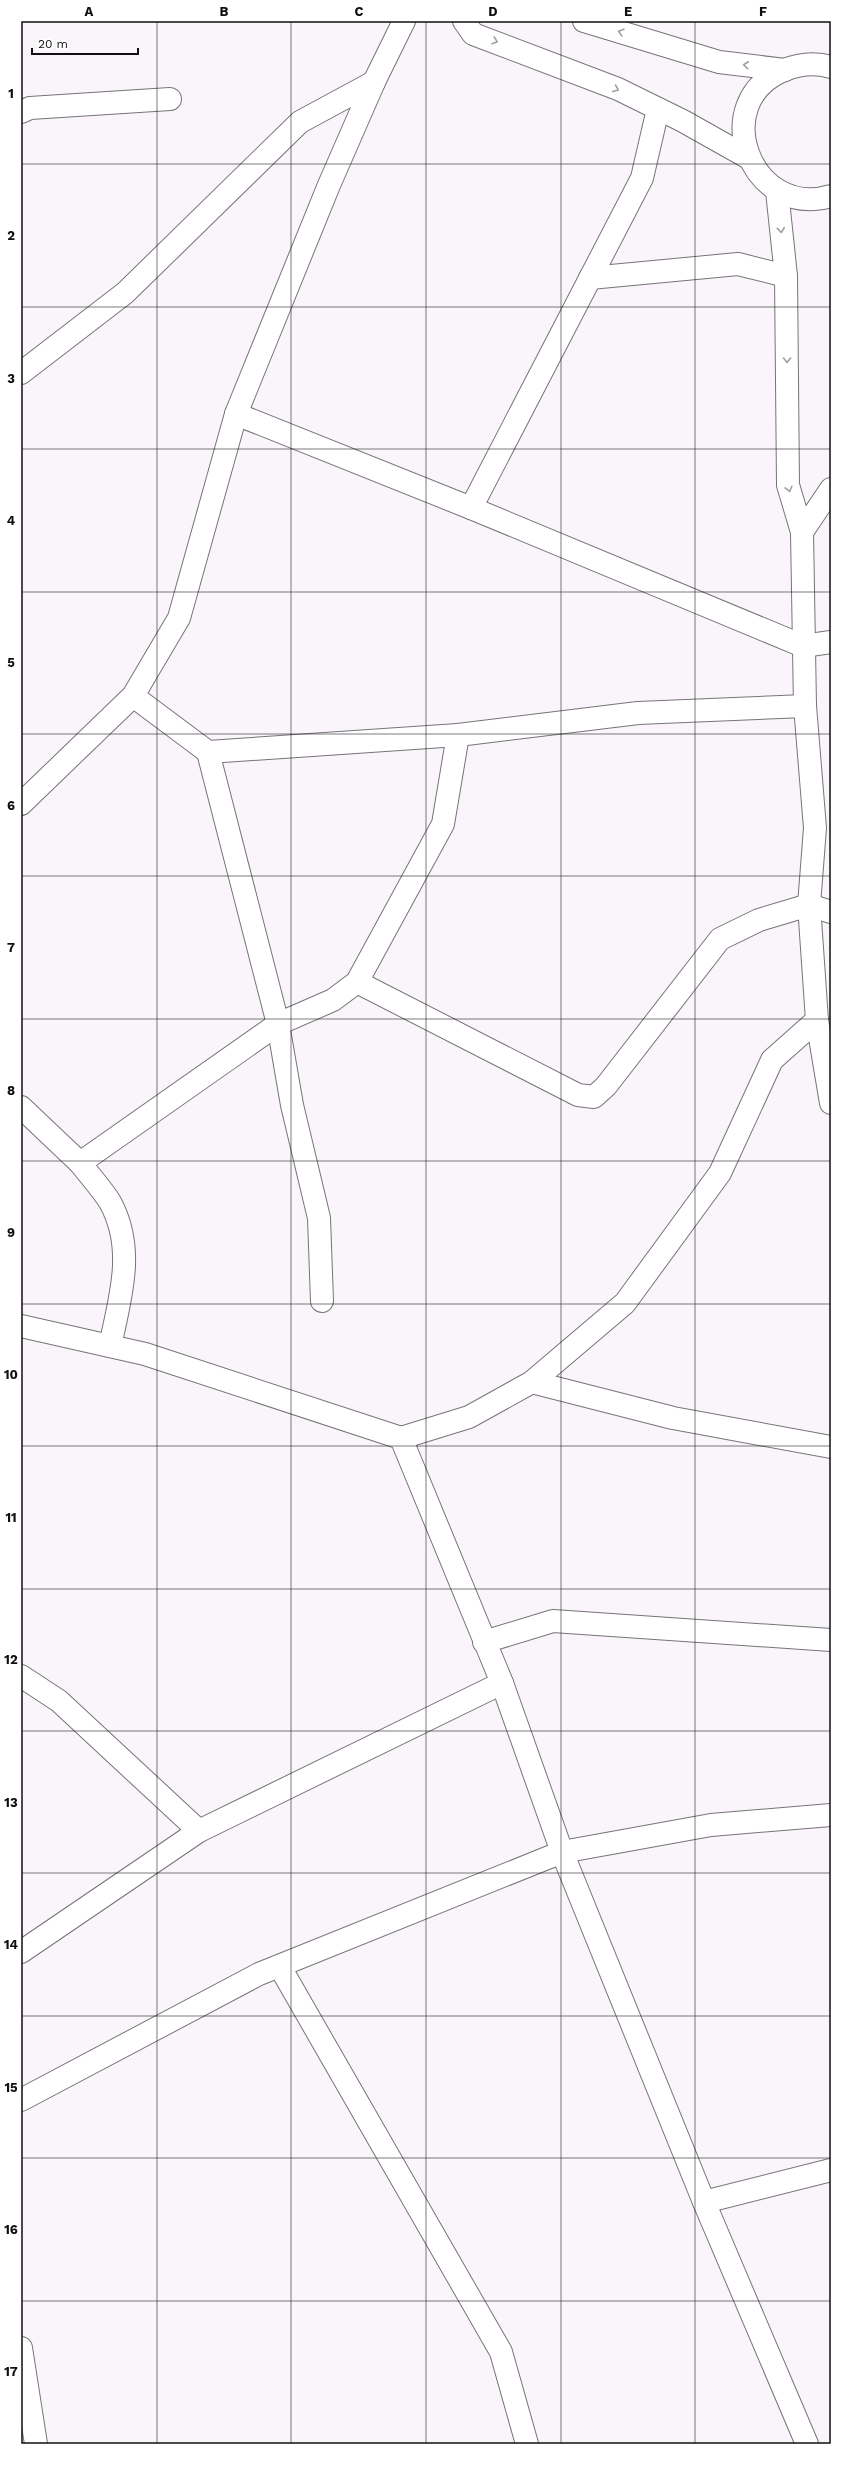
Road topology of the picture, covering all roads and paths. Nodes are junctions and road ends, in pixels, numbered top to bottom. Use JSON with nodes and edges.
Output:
{"nodes":[{"id":1,"x":404,"y":21,"type":"edge"},
{"id":2,"x":464,"y":21,"type":"edge"},
{"id":3,"x":584,"y":21,"type":"edge"},
{"id":4,"x":831,"y":67,"type":"edge"},
{"id":5,"x":785,"y":70,"type":"junction"},
{"id":6,"x":374,"y":82,"type":"junction"},
{"id":7,"x":170,"y":99,"type":"dead end"},
{"id":8,"x":658,"y":109,"type":"junction"},
{"id":9,"x":21,"y":112,"type":"edge"},
{"id":10,"x":747,"y":157,"type":"junction"},
{"id":11,"x":777,"y":191,"type":"junction"},
{"id":12,"x":831,"y":196,"type":"edge"},
{"id":13,"x":786,"y":276,"type":"junction"},
{"id":14,"x":590,"y":278,"type":"junction"},
{"id":15,"x":21,"y":373,"type":"edge"},
{"id":16,"x":236,"y":414,"type":"junction"},
{"id":17,"x":831,"y":489,"type":"edge"},
{"id":18,"x":471,"y":508,"type":"junction"},
{"id":19,"x":802,"y":532,"type":"junction"},
{"id":20,"x":831,"y":642,"type":"edge"},
{"id":21,"x":804,"y":646,"type":"junction"},
{"id":22,"x":133,"y":696,"type":"junction"},
{"id":23,"x":805,"y":706,"type":"junction"},
{"id":24,"x":458,"y":735,"type":"junction"},
{"id":25,"x":208,"y":752,"type":"junction"},
{"id":26,"x":21,"y":804,"type":"edge"},
{"id":27,"x":809,"y":905,"type":"junction"},
{"id":28,"x":831,"y":912,"type":"edge"},
{"id":29,"x":357,"y":982,"type":"junction"},
{"id":30,"x":817,"y":1020,"type":"junction"},
{"id":31,"x":278,"y":1024,"type":"junction"},
{"id":32,"x":831,"y":1103,"type":"edge"},
{"id":33,"x":21,"y":1108,"type":"edge"},
{"id":34,"x":80,"y":1164,"type":"junction"},
{"id":35,"x":322,"y":1301,"type":"dead end"},
{"id":36,"x":21,"y":1326,"type":"edge"},
{"id":37,"x":110,"y":1346,"type":"junction"},
{"id":38,"x":532,"y":1382,"type":"junction"},
{"id":39,"x":401,"y":1438,"type":"junction"},
{"id":40,"x":831,"y":1447,"type":"edge"},
{"id":41,"x":831,"y":1640,"type":"edge"},
{"id":42,"x":484,"y":1642,"type":"junction"},
{"id":43,"x":21,"y":1676,"type":"edge"},
{"id":44,"x":502,"y":1683,"type":"junction"},
{"id":45,"x":831,"y":1815,"type":"edge"},
{"id":46,"x":199,"y":1831,"type":"junction"},
{"id":47,"x":562,"y":1852,"type":"junction"},
{"id":48,"x":21,"y":1952,"type":"edge"},
{"id":49,"x":280,"y":1967,"type":"junction"},
{"id":50,"x":21,"y":2100,"type":"edge"},
{"id":51,"x":831,"y":2170,"type":"edge"},
{"id":52,"x":704,"y":2202,"type":"junction"},
{"id":53,"x":21,"y":2348,"type":"edge"},
{"id":54,"x":36,"y":2444,"type":"edge"},
{"id":55,"x":527,"y":2444,"type":"edge"},
{"id":56,"x":807,"y":2444,"type":"edge"}],
"edges":[{"from":1,"to":6,"type":"street"},
{"from":2,"to":8,"type":"street","one_way":true},
{"from":5,"to":3,"type":"street","one_way":true},
{"from":4,"to":5,"type":"street"},
{"from":5,"to":10,"type":"street"},
{"from":6,"to":15,"type":"street"},
{"from":6,"to":16,"type":"street"},
{"from":7,"to":9,"type":"street"},
{"from":8,"to":10,"type":"street"},
{"from":8,"to":14,"type":"street"},
{"from":10,"to":11,"type":"street"},
{"from":11,"to":12,"type":"street"},
{"from":11,"to":13,"type":"street","one_way":true},
{"from":13,"to":14,"type":"street"},
{"from":13,"to":19,"type":"street","one_way":true},
{"from":14,"to":18,"type":"street"},
{"from":16,"to":18,"type":"street"},
{"from":16,"to":22,"type":"street"},
{"from":17,"to":19,"type":"street"},
{"from":18,"to":21,"type":"street"},
{"from":19,"to":21,"type":"street"},
{"from":20,"to":21,"type":"street"},
{"from":21,"to":23,"type":"street"},
{"from":22,"to":25,"type":"street"},
{"from":22,"to":26,"type":"street"},
{"from":23,"to":24,"type":"street"},
{"from":23,"to":27,"type":"street"},
{"from":24,"to":25,"type":"street"},
{"from":24,"to":29,"type":"street"},
{"from":25,"to":31,"type":"street"},
{"from":27,"to":28,"type":"street"},
{"from":27,"to":29,"type":"street"},
{"from":27,"to":30,"type":"street"},
{"from":29,"to":31,"type":"street"},
{"from":30,"to":32,"type":"street"},
{"from":30,"to":38,"type":"street"},
{"from":31,"to":34,"type":"street"},
{"from":31,"to":35,"type":"street"},
{"from":33,"to":34,"type":"street"},
{"from":34,"to":37,"type":"street"},
{"from":36,"to":37,"type":"street"},
{"from":37,"to":39,"type":"street"},
{"from":38,"to":39,"type":"street"},
{"from":38,"to":40,"type":"street"},
{"from":39,"to":42,"type":"street"},
{"from":41,"to":42,"type":"street"},
{"from":42,"to":44,"type":"street"},
{"from":43,"to":46,"type":"street"},
{"from":44,"to":46,"type":"street"},
{"from":44,"to":47,"type":"street"},
{"from":45,"to":47,"type":"street"},
{"from":46,"to":48,"type":"street"},
{"from":47,"to":49,"type":"street"},
{"from":47,"to":52,"type":"street"},
{"from":49,"to":50,"type":"street"},
{"from":49,"to":55,"type":"street"},
{"from":51,"to":52,"type":"street"},
{"from":52,"to":56,"type":"street"},
{"from":53,"to":54,"type":"street"}]}
